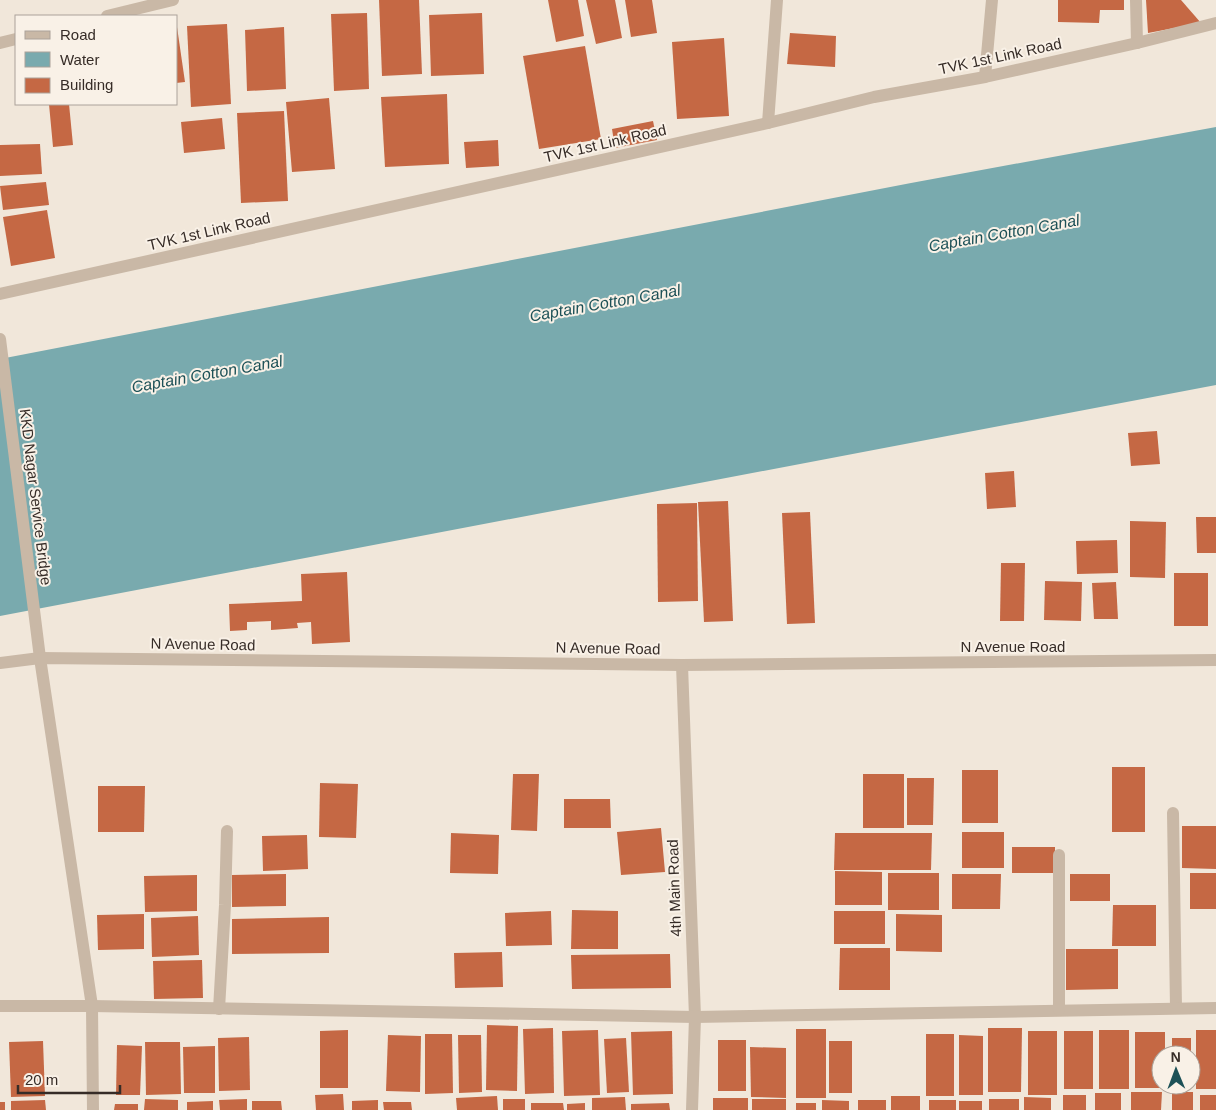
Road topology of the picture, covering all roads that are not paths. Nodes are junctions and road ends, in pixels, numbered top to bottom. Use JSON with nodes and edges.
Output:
{"nodes":[{"id":1,"x":173,"y":0,"type":"edge"},
{"id":2,"x":777,"y":0,"type":"edge"},
{"id":3,"x":992,"y":0,"type":"edge"},
{"id":4,"x":1136,"y":0,"type":"edge"},
{"id":5,"x":111,"y":15,"type":"edge"},
{"id":6,"x":1216,"y":23,"type":"edge"},
{"id":7,"x":15,"y":39,"type":"edge"},
{"id":8,"x":0,"y":43,"type":"edge"},
{"id":9,"x":1137,"y":43,"type":"junction"},
{"id":10,"x":985,"y":77,"type":"junction"},
{"id":11,"x":768,"y":123,"type":"junction"},
{"id":12,"x":0,"y":294,"type":"edge"},
{"id":13,"x":0,"y":339,"type":"edge"},
{"id":14,"x":40,"y":658,"type":"junction"},
{"id":15,"x":1216,"y":660,"type":"edge"},
{"id":16,"x":0,"y":663,"type":"edge"},
{"id":17,"x":682,"y":665,"type":"junction"},
{"id":18,"x":1173,"y":813,"type":"dead end"},
{"id":19,"x":227,"y":831,"type":"dead end"},
{"id":20,"x":1059,"y":855,"type":"dead end"},
{"id":21,"x":0,"y":1006,"type":"edge"},
{"id":22,"x":92,"y":1006,"type":"junction"},
{"id":23,"x":220,"y":1008,"type":"junction"},
{"id":24,"x":1176,"y":1008,"type":"junction"},
{"id":25,"x":1216,"y":1008,"type":"edge"},
{"id":26,"x":1059,"y":1010,"type":"junction"},
{"id":27,"x":695,"y":1017,"type":"junction"},
{"id":28,"x":93,"y":1110,"type":"edge"},
{"id":29,"x":692,"y":1110,"type":"edge"}],
"edges":[{"from":1,"to":5,"type":"street"},
{"from":2,"to":11,"type":"street"},
{"from":3,"to":10,"type":"street"},
{"from":4,"to":9,"type":"street"},
{"from":6,"to":9,"type":"street","name":"TVK 1st Link Road"},
{"from":7,"to":8,"type":"street"},
{"from":9,"to":10,"type":"street","name":"TVK 1st Link Road"},
{"from":10,"to":11,"type":"street","name":"TVK 1st Link Road"},
{"from":11,"to":12,"type":"street","name":"TVK 1st Link Road"},
{"from":13,"to":14,"type":"street","name":"KKD Nagar Service Bridge"},
{"from":14,"to":16,"type":"street","name":"N Avenue Road"},
{"from":14,"to":17,"type":"street","name":"N Avenue Road"},
{"from":14,"to":22,"type":"street","name":"KKD Nagar Service Bridge"},
{"from":15,"to":17,"type":"street","name":"N Avenue Road"},
{"from":17,"to":27,"type":"street","name":"4th Main Road"},
{"from":18,"to":24,"type":"street"},
{"from":19,"to":23,"type":"street"},
{"from":20,"to":26,"type":"street"},
{"from":21,"to":22,"type":"street"},
{"from":22,"to":23,"type":"street"},
{"from":22,"to":28,"type":"street","name":"KKD Nagar Service Bridge"},
{"from":23,"to":27,"type":"street"},
{"from":24,"to":25,"type":"street"},
{"from":24,"to":26,"type":"street"},
{"from":26,"to":27,"type":"street"},
{"from":27,"to":29,"type":"street","name":"4th Main Road"}]}
